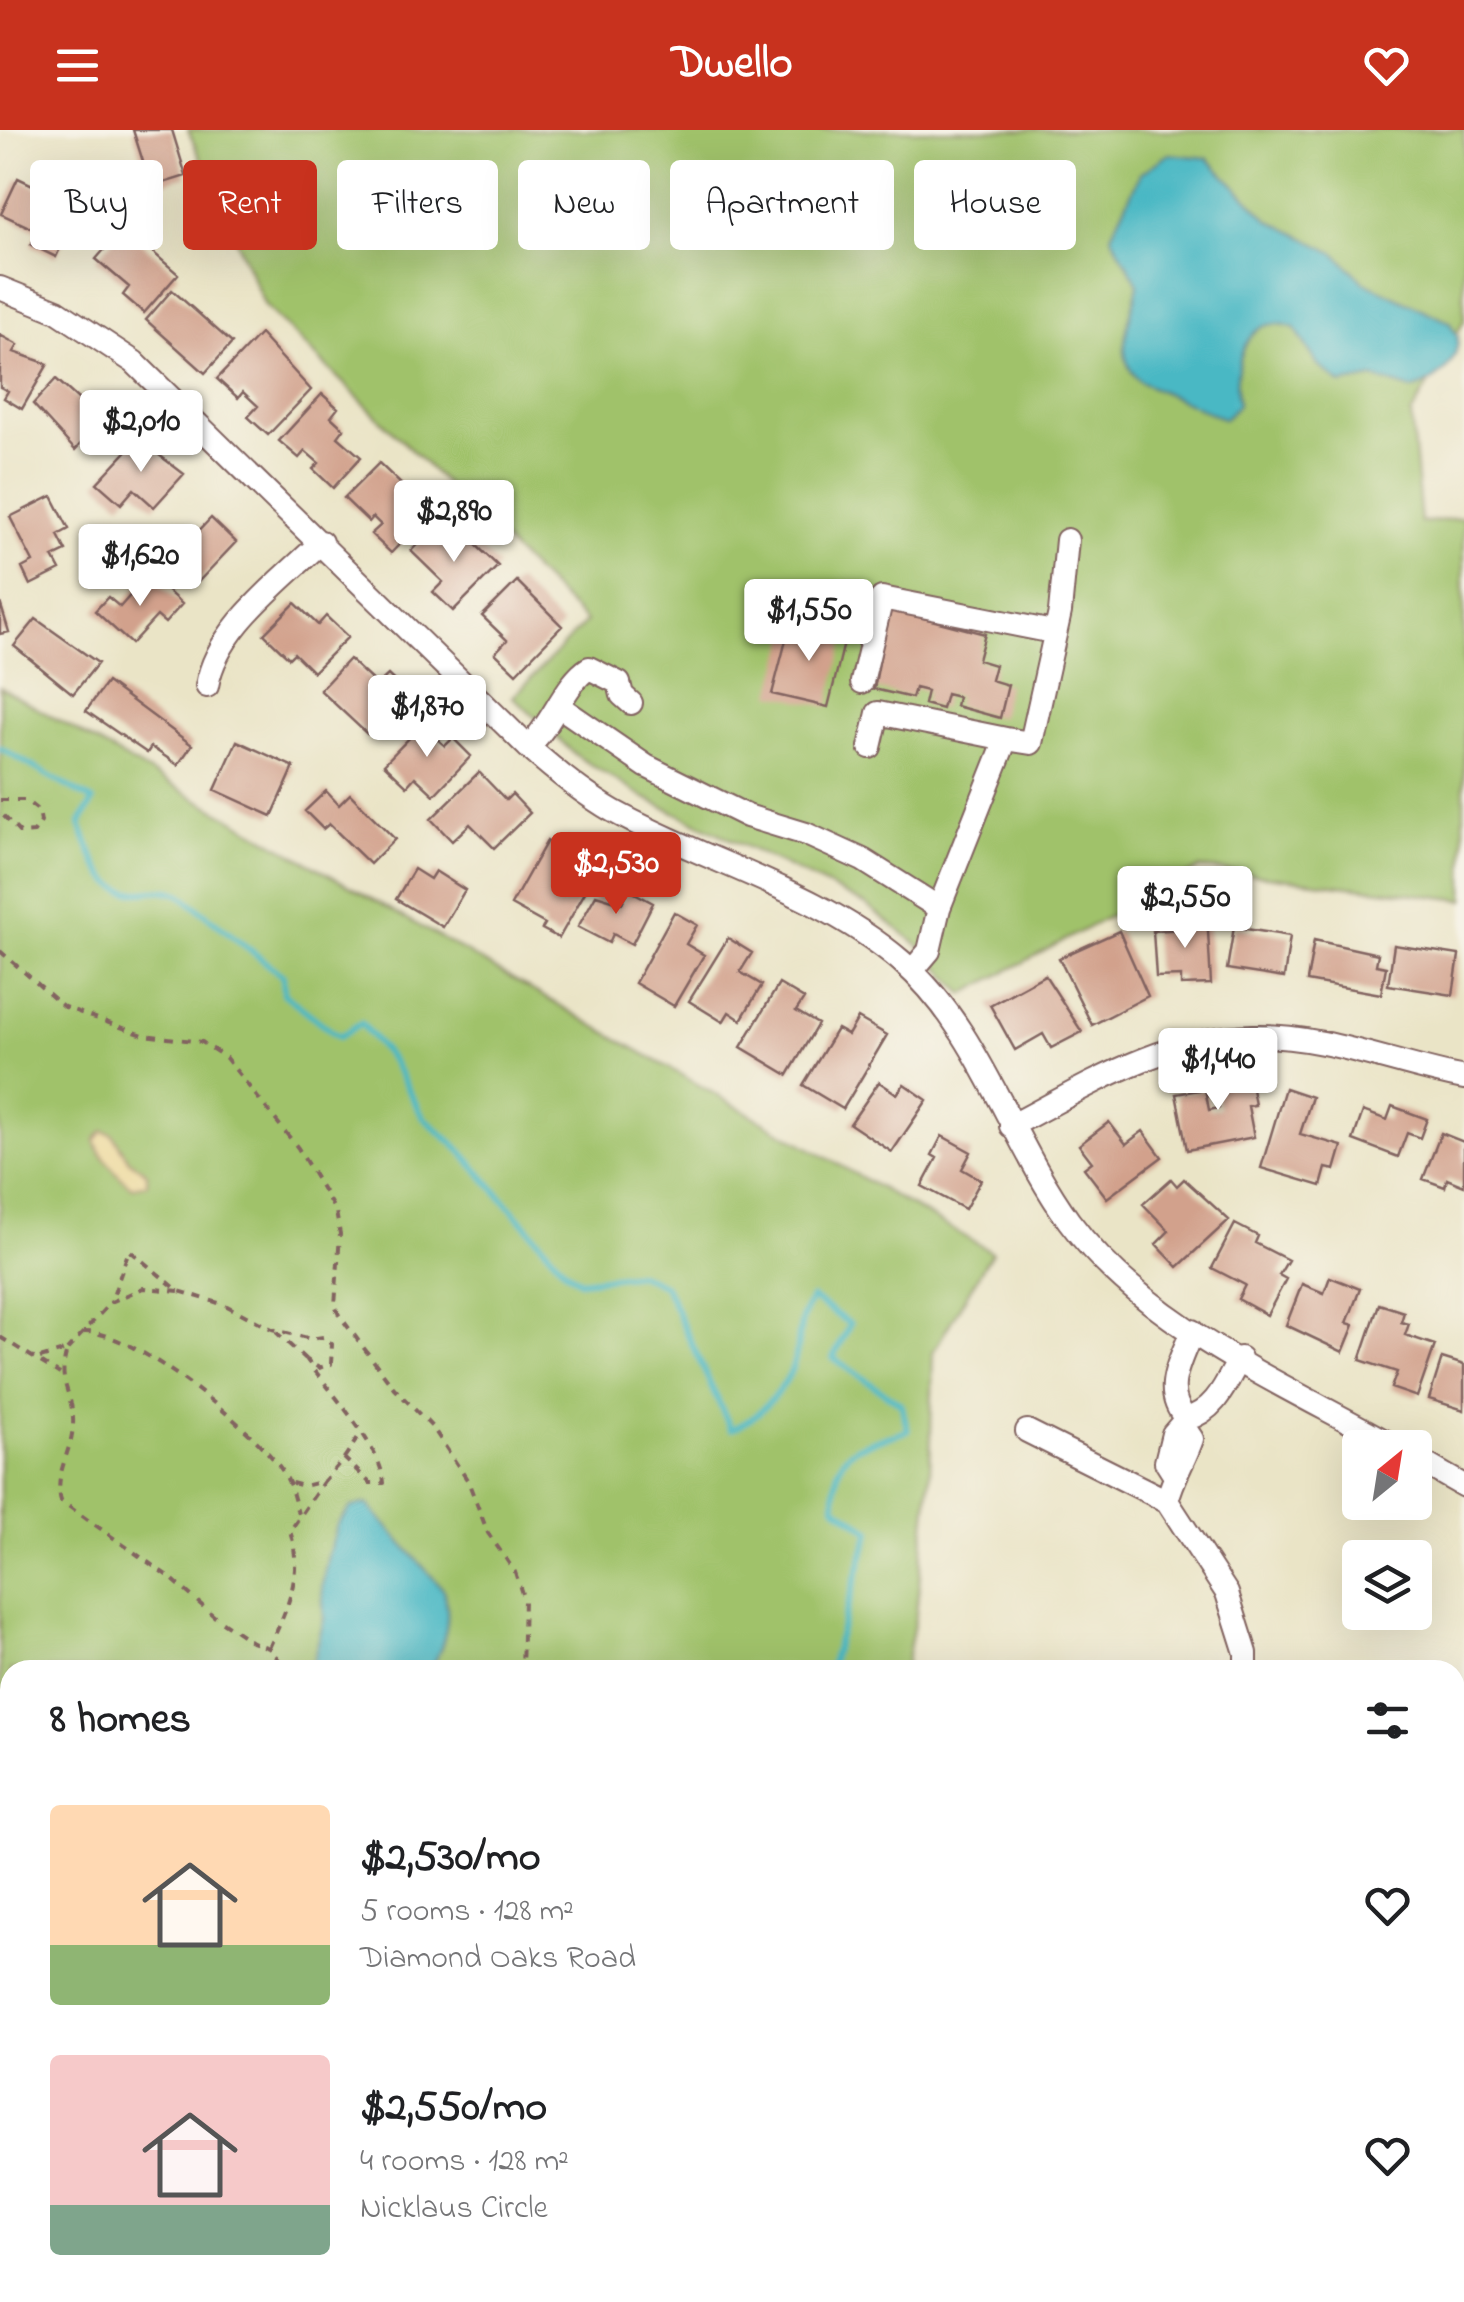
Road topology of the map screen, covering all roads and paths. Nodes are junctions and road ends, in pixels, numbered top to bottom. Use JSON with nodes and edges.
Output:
{"nodes":[{"id":1,"x":0,"y":288,"type":"edge"},
{"id":2,"x":1067,"y":540,"type":"dead end"},
{"id":3,"x":320,"y":542,"type":"junction"},
{"id":4,"x":1053,"y":632,"type":"junction"},
{"id":5,"x":862,"y":682,"type":"dead end"},
{"id":6,"x":207,"y":686,"type":"dead end"},
{"id":7,"x":631,"y":703,"type":"dead end"},
{"id":8,"x":560,"y":707,"type":"junction"},
{"id":9,"x":1006,"y":739,"type":"junction"},
{"id":10,"x":870,"y":747,"type":"dead end"},
{"id":11,"x":528,"y":748,"type":"junction"},
{"id":12,"x":0,"y":800,"type":"edge"},
{"id":13,"x":0,"y":812,"type":"edge"},
{"id":14,"x":938,"y":908,"type":"junction"},
{"id":15,"x":0,"y":952,"type":"edge"},
{"id":16,"x":912,"y":971,"type":"junction"},
{"id":17,"x":1464,"y":1078,"type":"edge"},
{"id":18,"x":1010,"y":1126,"type":"junction"},
{"id":19,"x":179,"y":1291,"type":"junction"},
{"id":20,"x":112,"y":1302,"type":"junction"},
{"id":21,"x":272,"y":1329,"type":"junction"},
{"id":22,"x":1192,"y":1331,"type":"junction"},
{"id":23,"x":83,"y":1332,"type":"junction"},
{"id":24,"x":0,"y":1338,"type":"edge"},
{"id":25,"x":67,"y":1350,"type":"junction"},
{"id":26,"x":40,"y":1358,"type":"junction"},
{"id":27,"x":1240,"y":1358,"type":"junction"},
{"id":28,"x":306,"y":1360,"type":"junction"},
{"id":29,"x":60,"y":1374,"type":"junction"},
{"id":30,"x":1185,"y":1423,"type":"junction"},
{"id":31,"x":1366,"y":1430,"type":"edge"},
{"id":32,"x":1027,"y":1431,"type":"dead end"},
{"id":33,"x":361,"y":1433,"type":"junction"},
{"id":34,"x":344,"y":1458,"type":"junction"},
{"id":35,"x":1432,"y":1468,"type":"edge"},
{"id":36,"x":288,"y":1482,"type":"junction"},
{"id":37,"x":324,"y":1482,"type":"junction"},
{"id":38,"x":1464,"y":1486,"type":"edge"},
{"id":39,"x":1167,"y":1501,"type":"junction"},
{"id":40,"x":298,"y":1514,"type":"junction"},
{"id":41,"x":270,"y":1648,"type":"junction"},
{"id":42,"x":279,"y":1660,"type":"edge"},
{"id":43,"x":522,"y":1660,"type":"edge"},
{"id":44,"x":1246,"y":1660,"type":"edge"}],
"edges":[{"from":1,"to":3,"type":"street"},
{"from":2,"to":4,"type":"street"},
{"from":3,"to":6,"type":"street"},
{"from":3,"to":11,"type":"street"},
{"from":4,"to":5,"type":"street"},
{"from":4,"to":9,"type":"street"},
{"from":7,"to":8,"type":"street"},
{"from":8,"to":11,"type":"street"},
{"from":8,"to":14,"type":"street"},
{"from":9,"to":10,"type":"street"},
{"from":9,"to":14,"type":"street"},
{"from":11,"to":16,"type":"street"},
{"from":12,"to":13,"type":"path"},
{"from":14,"to":16,"type":"street"},
{"from":15,"to":43,"type":"path"},
{"from":16,"to":18,"type":"street"},
{"from":17,"to":18,"type":"street"},
{"from":18,"to":22,"type":"street"},
{"from":19,"to":20,"type":"path"},
{"from":19,"to":20,"type":"path"},
{"from":19,"to":21,"type":"path"},
{"from":20,"to":23,"type":"path"},
{"from":21,"to":28,"type":"path"},
{"from":21,"to":28,"type":"path"},
{"from":22,"to":27,"type":"street"},
{"from":22,"to":30,"type":"street"},
{"from":23,"to":25,"type":"path"},
{"from":23,"to":36,"type":"path"},
{"from":24,"to":26,"type":"path"},
{"from":25,"to":26,"type":"path"},
{"from":25,"to":29,"type":"path"},
{"from":26,"to":29,"type":"path"},
{"from":27,"to":30,"type":"street"},
{"from":27,"to":31,"type":"street"},
{"from":28,"to":33,"type":"path"},
{"from":29,"to":41,"type":"path"},
{"from":30,"to":39,"type":"street"},
{"from":32,"to":39,"type":"street"},
{"from":33,"to":34,"type":"path"},
{"from":33,"to":34,"type":"path"},
{"from":34,"to":37,"type":"path"},
{"from":35,"to":38,"type":"street"},
{"from":36,"to":37,"type":"path"},
{"from":36,"to":40,"type":"path"},
{"from":37,"to":40,"type":"path"},
{"from":39,"to":44,"type":"street"},
{"from":40,"to":41,"type":"path"},
{"from":41,"to":42,"type":"path"}]}
